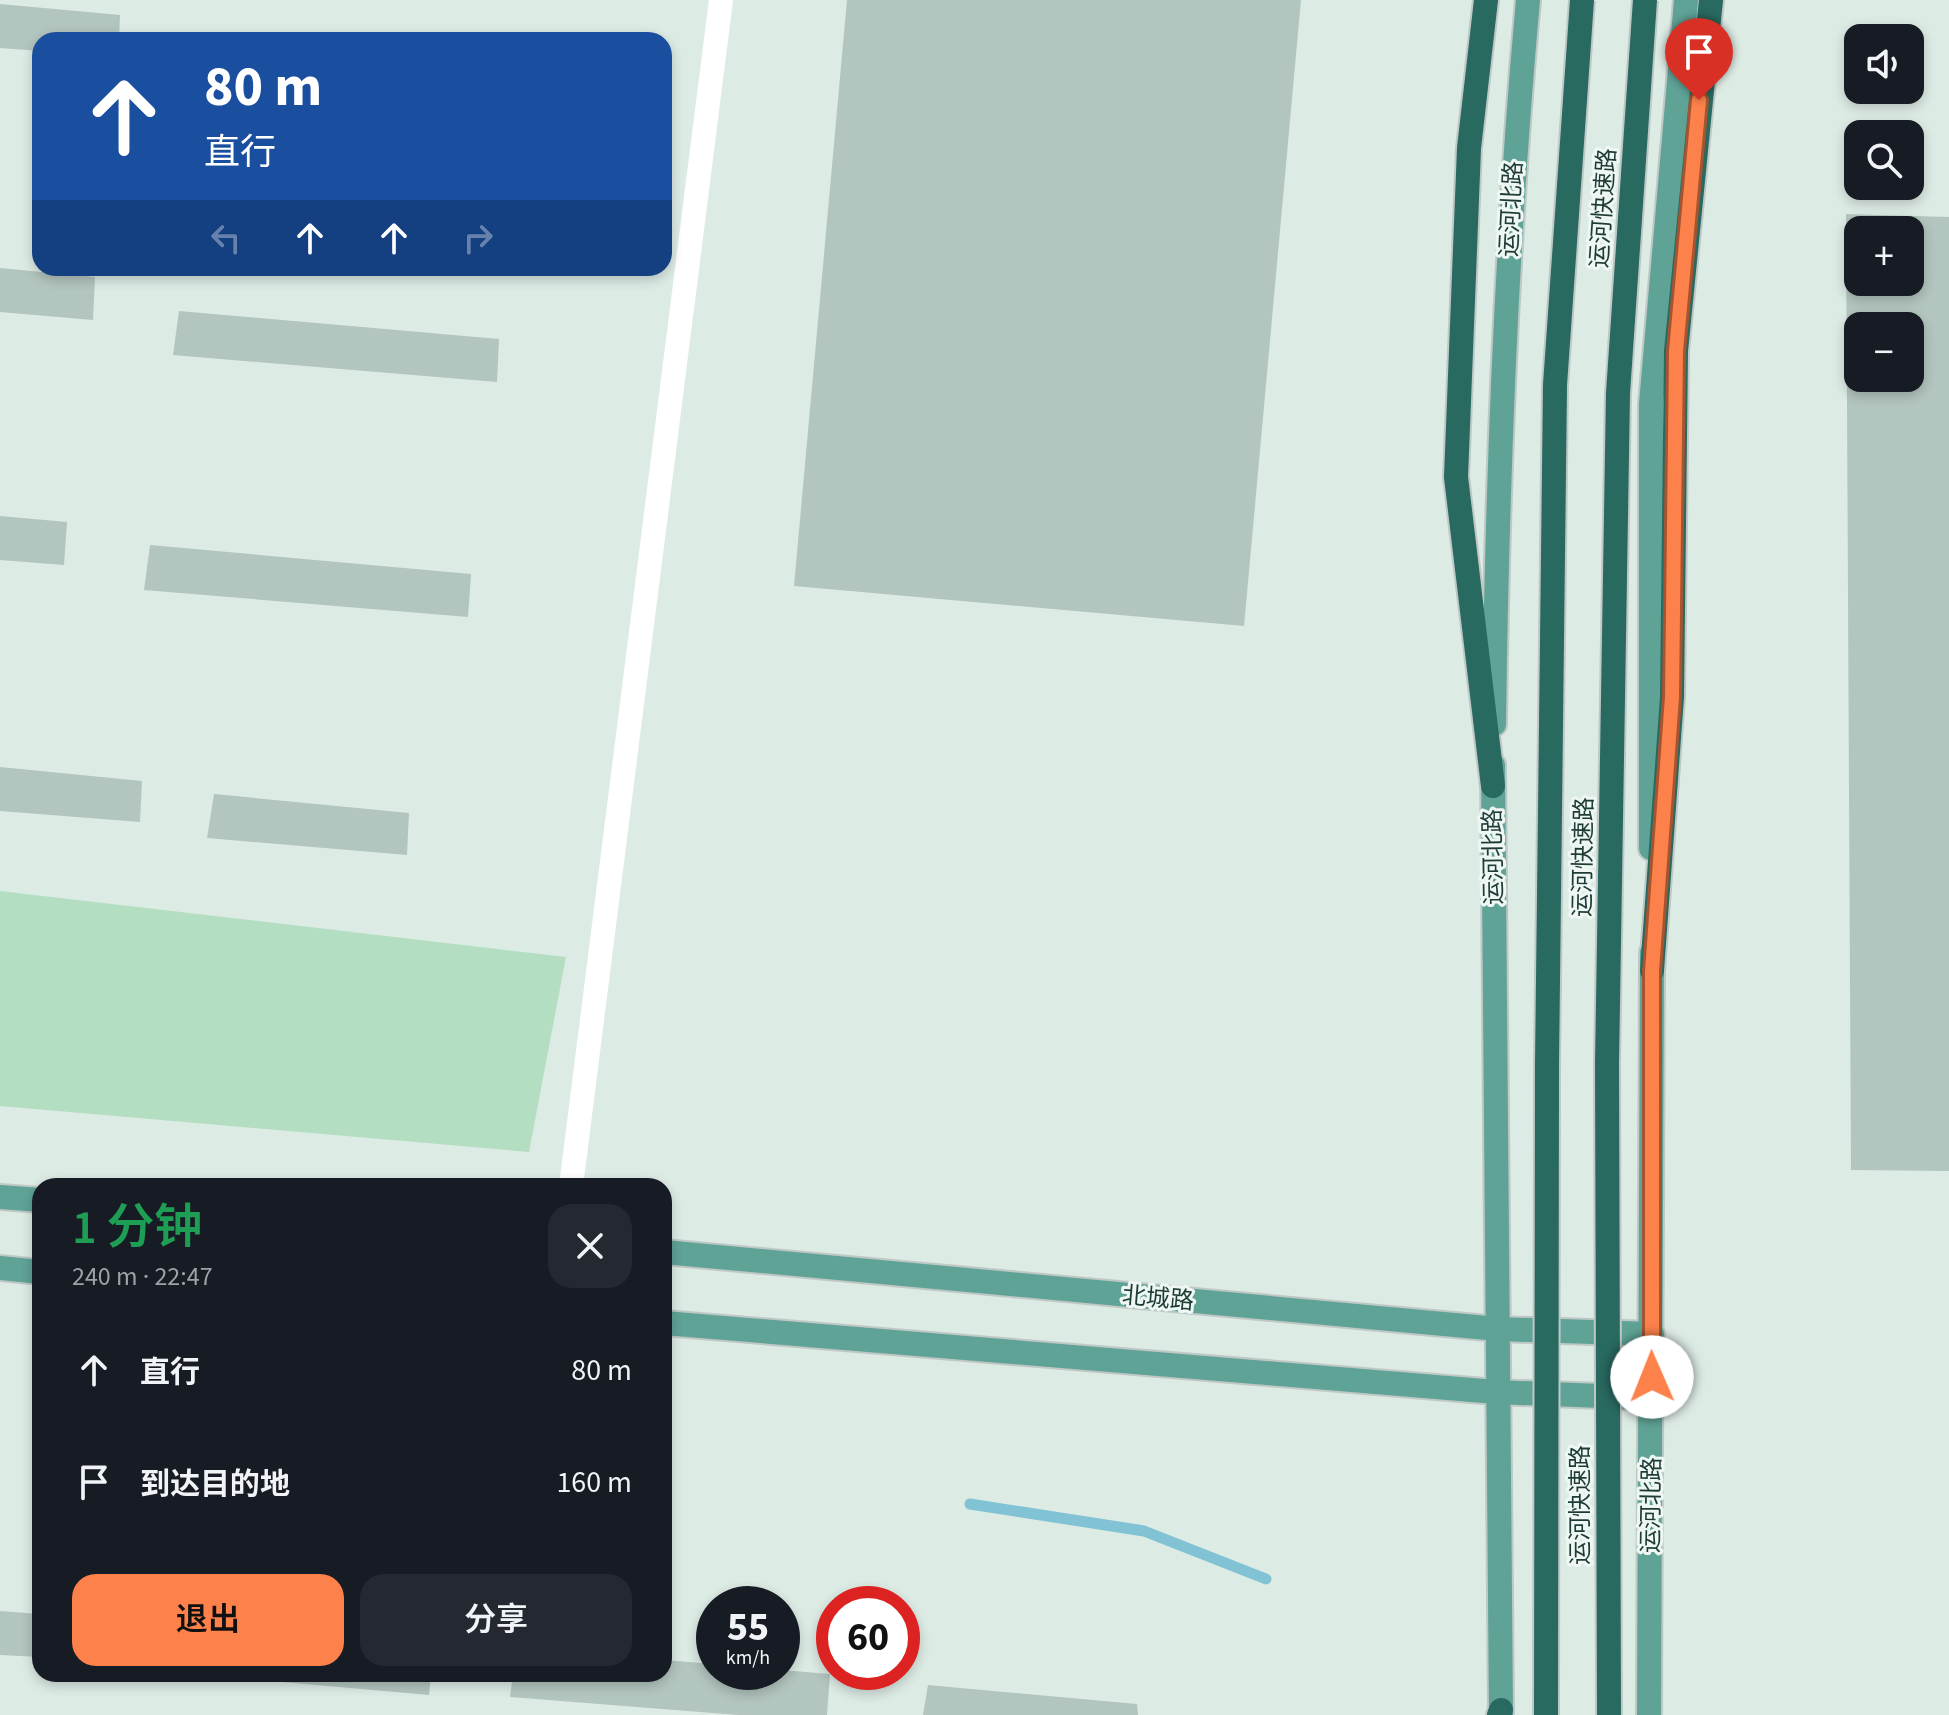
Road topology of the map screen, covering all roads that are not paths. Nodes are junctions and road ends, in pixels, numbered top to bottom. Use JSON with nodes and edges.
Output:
{"nodes":[{"id":1,"x":721,"y":0,"type":"edge"},
{"id":2,"x":1486,"y":0,"type":"edge"},
{"id":3,"x":1528,"y":0,"type":"edge"},
{"id":4,"x":1582,"y":0,"type":"edge"},
{"id":5,"x":1645,"y":0,"type":"edge"},
{"id":6,"x":1686,"y":0,"type":"edge"},
{"id":7,"x":1711,"y":0,"type":"edge"},
{"id":8,"x":1493,"y":786,"type":"junction"},
{"id":9,"x":1652,"y":971,"type":"junction"},
{"id":10,"x":572,"y":1178,"type":"edge"},
{"id":11,"x":0,"y":1197,"type":"edge"},
{"id":12,"x":32,"y":1199,"type":"edge"},
{"id":13,"x":672,"y":1253,"type":"edge"},
{"id":14,"x":0,"y":1268,"type":"edge"},
{"id":15,"x":32,"y":1271,"type":"edge"},
{"id":16,"x":672,"y":1324,"type":"edge"},
{"id":17,"x":1498,"y":1329,"type":"junction"},
{"id":18,"x":1652,"y":1334,"type":"junction"},
{"id":19,"x":1496,"y":1392,"type":"junction"},
{"id":20,"x":1653,"y":1398,"type":"junction"},
{"id":21,"x":1500,"y":1713,"type":"edge"},
{"id":22,"x":1546,"y":1715,"type":"edge"},
{"id":23,"x":1609,"y":1715,"type":"edge"},
{"id":24,"x":1649,"y":1715,"type":"edge"}],
"edges":[{"from":1,"to":10,"type":"street"},
{"from":2,"to":8,"type":"highway"},
{"from":3,"to":8,"type":"main road","name":"运河北路"},
{"from":4,"to":22,"type":"highway","name":"运河快速路","bridge":true},
{"from":5,"to":23,"type":"highway","name":"运河快速路","bridge":true},
{"from":6,"to":9,"type":"main road","name":"运河北路"},
{"from":7,"to":9,"type":"highway"},
{"from":8,"to":17,"type":"main road","name":"运河北路"},
{"from":9,"to":18,"type":"main road","name":"运河北路"},
{"from":11,"to":12,"type":"main road"},
{"from":13,"to":17,"type":"main road","name":"北城路"},
{"from":14,"to":15,"type":"main road"},
{"from":16,"to":19,"type":"main road"},
{"from":17,"to":18,"type":"main road","name":"北城路"},
{"from":17,"to":19,"type":"main road","name":"运河北路"},
{"from":18,"to":20,"type":"main road","name":"运河北路"},
{"from":19,"to":20,"type":"main road"},
{"from":19,"to":21,"type":"main road","name":"运河北路"},
{"from":20,"to":24,"type":"main road","name":"运河北路"}]}
